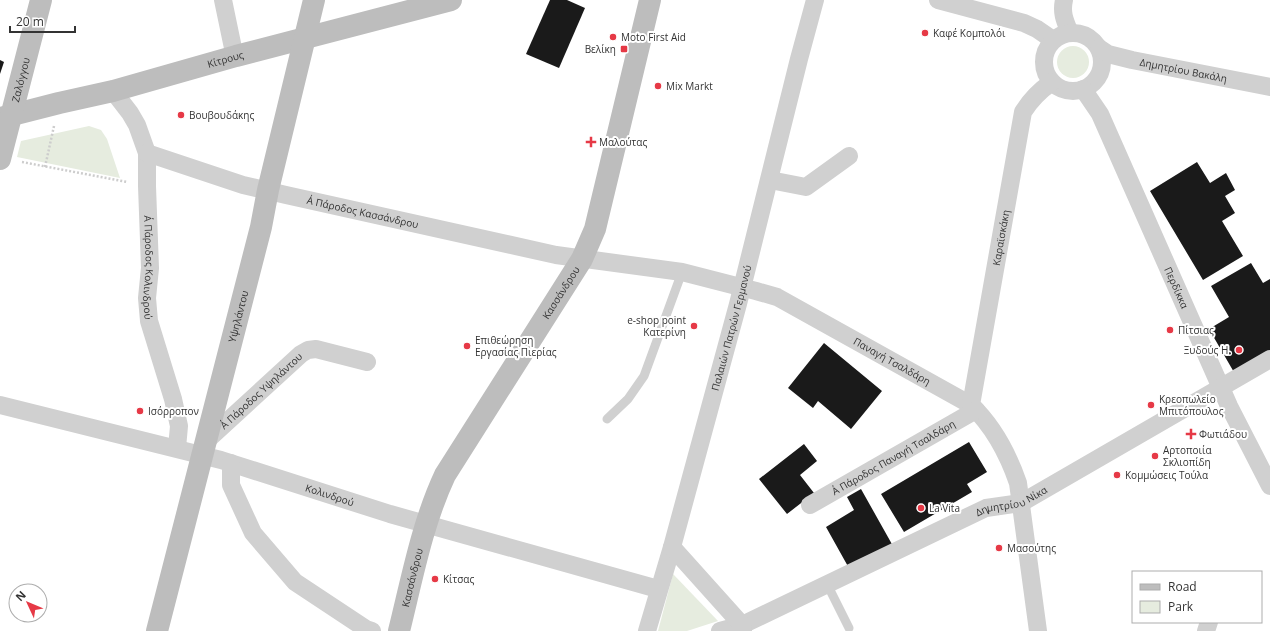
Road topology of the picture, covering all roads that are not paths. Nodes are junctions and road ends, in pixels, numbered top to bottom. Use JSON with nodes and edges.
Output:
{"nodes":[{"id":1,"x":41,"y":0,"type":"edge"},
{"id":2,"x":223,"y":0,"type":"edge"},
{"id":3,"x":314,"y":0,"type":"edge"},
{"id":4,"x":451,"y":0,"type":"edge"},
{"id":5,"x":650,"y":0,"type":"edge"},
{"id":6,"x":815,"y":0,"type":"edge"},
{"id":7,"x":938,"y":0,"type":"edge"},
{"id":8,"x":1064,"y":0,"type":"edge"},
{"id":9,"x":1070,"y":32,"type":"junction"},
{"id":10,"x":304,"y":38,"type":"junction"},
{"id":11,"x":1053,"y":40,"type":"junction"},
{"id":12,"x":1099,"y":48,"type":"junction"},
{"id":13,"x":236,"y":56,"type":"junction"},
{"id":14,"x":1052,"y":82,"type":"junction"},
{"id":15,"x":1270,"y":87,"type":"edge"},
{"id":16,"x":1083,"y":89,"type":"junction"},
{"id":17,"x":113,"y":92,"type":"junction"},
{"id":18,"x":6,"y":117,"type":"edge"},
{"id":19,"x":147,"y":153,"type":"junction"},
{"id":20,"x":849,"y":156,"type":"dead end"},
{"id":21,"x":0,"y":158,"type":"edge"},
{"id":22,"x":770,"y":180,"type":"junction"},
{"id":23,"x":268,"y":190,"type":"junction"},
{"id":24,"x":582,"y":259,"type":"junction"},
{"id":25,"x":682,"y":272,"type":"junction"},
{"id":26,"x":742,"y":288,"type":"junction"},
{"id":27,"x":1270,"y":359,"type":"edge"},
{"id":28,"x":367,"y":362,"type":"dead end"},
{"id":29,"x":1221,"y":387,"type":"junction"},
{"id":30,"x":0,"y":405,"type":"edge"},
{"id":31,"x":974,"y":408,"type":"junction"},
{"id":32,"x":607,"y":419,"type":"dead end"},
{"id":33,"x":177,"y":448,"type":"junction"},
{"id":34,"x":204,"y":448,"type":"junction"},
{"id":35,"x":231,"y":463,"type":"junction"},
{"id":36,"x":1270,"y":486,"type":"edge"},
{"id":37,"x":1021,"y":503,"type":"junction"},
{"id":38,"x":810,"y":505,"type":"dead end"},
{"id":39,"x":426,"y":524,"type":"junction"},
{"id":40,"x":672,"y":547,"type":"junction"},
{"id":41,"x":827,"y":584,"type":"junction"},
{"id":42,"x":658,"y":589,"type":"junction"},
{"id":43,"x":743,"y":628,"type":"edge"},
{"id":44,"x":848,"y":628,"type":"dead end"},
{"id":45,"x":158,"y":631,"type":"edge"},
{"id":46,"x":372,"y":631,"type":"edge"},
{"id":47,"x":398,"y":631,"type":"edge"},
{"id":48,"x":647,"y":631,"type":"edge"},
{"id":49,"x":720,"y":631,"type":"edge"},
{"id":50,"x":1038,"y":631,"type":"edge"}],
"edges":[{"from":1,"to":18,"type":"main road","name":"Ζαλόγγου"},
{"from":2,"to":13,"type":"street"},
{"from":3,"to":10,"type":"main road","name":"Υψηλάντου"},
{"from":4,"to":10,"type":"main road","name":"Κίτρους"},
{"from":5,"to":24,"type":"main road","name":"Κασσάνδρου"},
{"from":6,"to":22,"type":"street","name":"Παλαιών Πατρών Γερμανού"},
{"from":7,"to":11,"type":"street"},
{"from":8,"to":9,"type":"street"},
{"from":9,"to":11,"type":"street"},
{"from":9,"to":12,"type":"street"},
{"from":10,"to":13,"type":"main road","name":"Κίτρους"},
{"from":10,"to":23,"type":"main road","name":"Υψηλάντου"},
{"from":11,"to":14,"type":"street"},
{"from":12,"to":15,"type":"street","name":"Δημητρίου Βακάλη"},
{"from":12,"to":16,"type":"street"},
{"from":13,"to":17,"type":"main road","name":"Κίτρους"},
{"from":14,"to":16,"type":"street"},
{"from":14,"to":31,"type":"street","name":"Καραϊσκάκη"},
{"from":16,"to":29,"type":"street","name":"Περδίκκα"},
{"from":17,"to":18,"type":"main road","name":"Κίτρους"},
{"from":17,"to":19,"type":"street","name":"Α΄ Πάροδος Κολινδρού"},
{"from":18,"to":21,"type":"main road","name":"Ζαλόγγου"},
{"from":19,"to":23,"type":"street","name":"Α΄ Πάροδος Κασσάνδρου"},
{"from":19,"to":33,"type":"street","name":"Α΄ Πάροδος Κολινδρού"},
{"from":20,"to":22,"type":"street"},
{"from":22,"to":26,"type":"street","name":"Παλαιών Πατρών Γερμανού"},
{"from":23,"to":24,"type":"street","name":"Α΄ Πάροδος Κασσάνδρου"},
{"from":23,"to":34,"type":"main road","name":"Υψηλάντου"},
{"from":24,"to":25,"type":"street","name":"Παναγή Τσαλδάρη"},
{"from":24,"to":39,"type":"main road","name":"Κασσάνδρου"},
{"from":25,"to":26,"type":"street","name":"Παναγή Τσαλδάρη"},
{"from":25,"to":32,"type":"lane"},
{"from":26,"to":31,"type":"street","name":"Παναγή Τσαλδάρη"},
{"from":26,"to":40,"type":"street","name":"Παλαιών Πατρών Γερμανού"},
{"from":27,"to":29,"type":"street","name":"Δημητρίου Νίκα"},
{"from":28,"to":34,"type":"street","name":"Α΄ Πάροδος Υψηλάντου"},
{"from":29,"to":36,"type":"street","name":"Περδίκκα"},
{"from":29,"to":37,"type":"street","name":"Δημητρίου Νίκα"},
{"from":30,"to":33,"type":"street","name":"Κολινδρού"},
{"from":31,"to":37,"type":"street","name":"Παναγή Τσαλδάρη"},
{"from":31,"to":38,"type":"street","name":"Α΄ Πάροδος Παναγή Τσαλδάρη"},
{"from":33,"to":34,"type":"street","name":"Κολινδρού"},
{"from":34,"to":35,"type":"street","name":"Κολινδρού"},
{"from":34,"to":45,"type":"main road","name":"Υψηλάντου"},
{"from":35,"to":39,"type":"street","name":"Κολινδρού"},
{"from":35,"to":46,"type":"street"},
{"from":37,"to":41,"type":"street","name":"Δημητρίου Νίκα"},
{"from":37,"to":50,"type":"street","name":"Παναγή Τσαλδάρη"},
{"from":39,"to":42,"type":"street","name":"Κολινδρού"},
{"from":39,"to":47,"type":"main road","name":"Κασσάνδρου"},
{"from":40,"to":42,"type":"street","name":"Παλαιών Πατρών Γερμανού"},
{"from":40,"to":43,"type":"street"},
{"from":41,"to":43,"type":"street","name":"Δημητρίου Νίκα"},
{"from":41,"to":44,"type":"lane"},
{"from":42,"to":48,"type":"street","name":"Παλαιών Πατρών Γερμανού"},
{"from":43,"to":49,"type":"street","name":"Δημητρίου Νίκα"}]}
